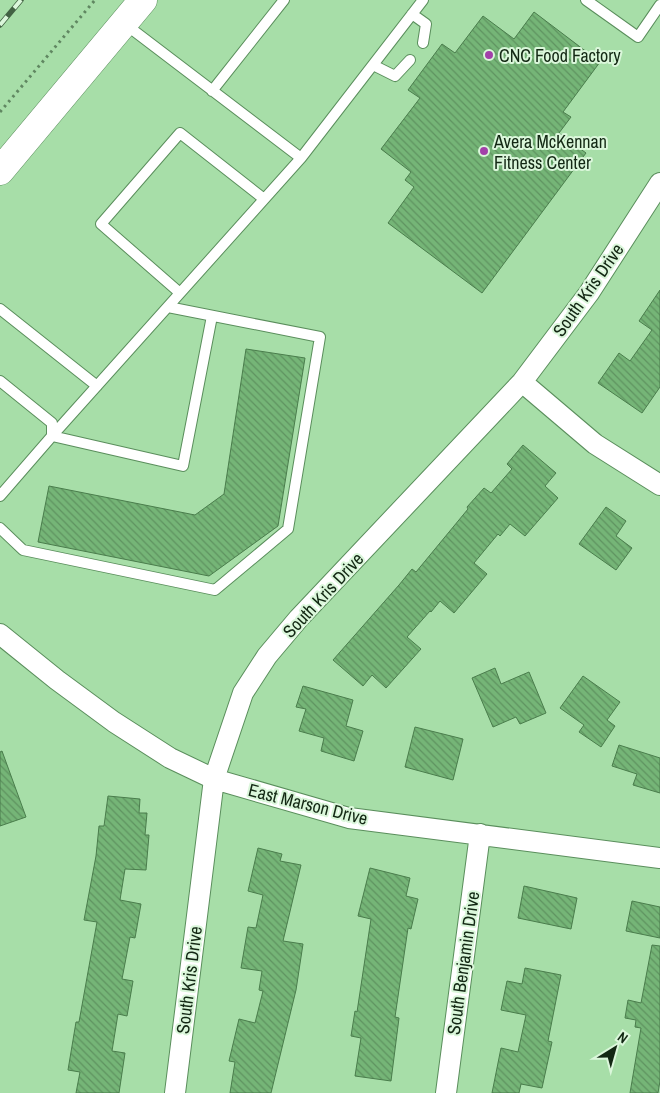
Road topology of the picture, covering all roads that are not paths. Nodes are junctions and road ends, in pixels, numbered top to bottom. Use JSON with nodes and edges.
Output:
{"nodes":[{"id":1,"x":143,"y":0,"type":"edge"},
{"id":2,"x":284,"y":0,"type":"edge"},
{"id":3,"x":423,"y":0,"type":"edge"},
{"id":4,"x":586,"y":0,"type":"edge"},
{"id":5,"x":660,"y":5,"type":"edge"},
{"id":6,"x":412,"y":14,"type":"junction"},
{"id":7,"x":124,"y":23,"type":"junction"},
{"id":8,"x":424,"y":44,"type":"dead end"},
{"id":9,"x":410,"y":60,"type":"dead end"},
{"id":10,"x":373,"y":65,"type":"junction"},
{"id":11,"x":212,"y":91,"type":"junction"},
{"id":12,"x":301,"y":158,"type":"junction"},
{"id":13,"x":0,"y":171,"type":"edge"},
{"id":14,"x":660,"y":183,"type":"edge"},
{"id":15,"x":264,"y":199,"type":"junction"},
{"id":16,"x":180,"y":293,"type":"junction"},
{"id":17,"x":168,"y":307,"type":"junction"},
{"id":18,"x":0,"y":309,"type":"edge"},
{"id":19,"x":212,"y":316,"type":"junction"},
{"id":20,"x":0,"y":381,"type":"edge"},
{"id":21,"x":522,"y":382,"type":"junction"},
{"id":22,"x":97,"y":386,"type":"junction"},
{"id":23,"x":52,"y":436,"type":"junction"},
{"id":24,"x":0,"y":480,"type":"edge"},
{"id":25,"x":660,"y":485,"type":"edge"},
{"id":26,"x":1,"y":492,"type":"edge"},
{"id":27,"x":0,"y":528,"type":"edge"},
{"id":28,"x":0,"y":634,"type":"edge"},
{"id":29,"x":214,"y":779,"type":"junction"},
{"id":30,"x":480,"y":834,"type":"junction"},
{"id":31,"x":660,"y":858,"type":"edge"},
{"id":32,"x":175,"y":1093,"type":"edge"},
{"id":33,"x":446,"y":1093,"type":"edge"}],
"edges":[{"from":1,"to":7,"type":"main road"},
{"from":2,"to":11,"type":"lane"},
{"from":3,"to":6,"type":"lane"},
{"from":4,"to":5,"type":"lane"},
{"from":6,"to":8,"type":"lane"},
{"from":6,"to":10,"type":"lane"},
{"from":7,"to":11,"type":"lane"},
{"from":7,"to":13,"type":"main road"},
{"from":9,"to":10,"type":"lane"},
{"from":10,"to":12,"type":"lane"},
{"from":11,"to":12,"type":"lane"},
{"from":12,"to":15,"type":"lane"},
{"from":14,"to":21,"type":"street","name":"South Kris Drive"},
{"from":15,"to":16,"type":"lane"},
{"from":15,"to":16,"type":"lane"},
{"from":16,"to":17,"type":"lane"},
{"from":17,"to":19,"type":"lane"},
{"from":17,"to":22,"type":"lane"},
{"from":18,"to":22,"type":"lane"},
{"from":19,"to":23,"type":"lane"},
{"from":19,"to":27,"type":"lane"},
{"from":20,"to":23,"type":"lane"},
{"from":21,"to":25,"type":"street"},
{"from":21,"to":29,"type":"street","name":"South Kris Drive"},
{"from":22,"to":23,"type":"lane"},
{"from":23,"to":26,"type":"lane"},
{"from":24,"to":26,"type":"lane"},
{"from":28,"to":29,"type":"street","name":"East Marson Drive"},
{"from":29,"to":30,"type":"street","name":"East Marson Drive"},
{"from":29,"to":32,"type":"street","name":"South Kris Drive"},
{"from":30,"to":31,"type":"street","name":"East Marson Drive"},
{"from":30,"to":33,"type":"street","name":"South Benjamin Drive"}]}
